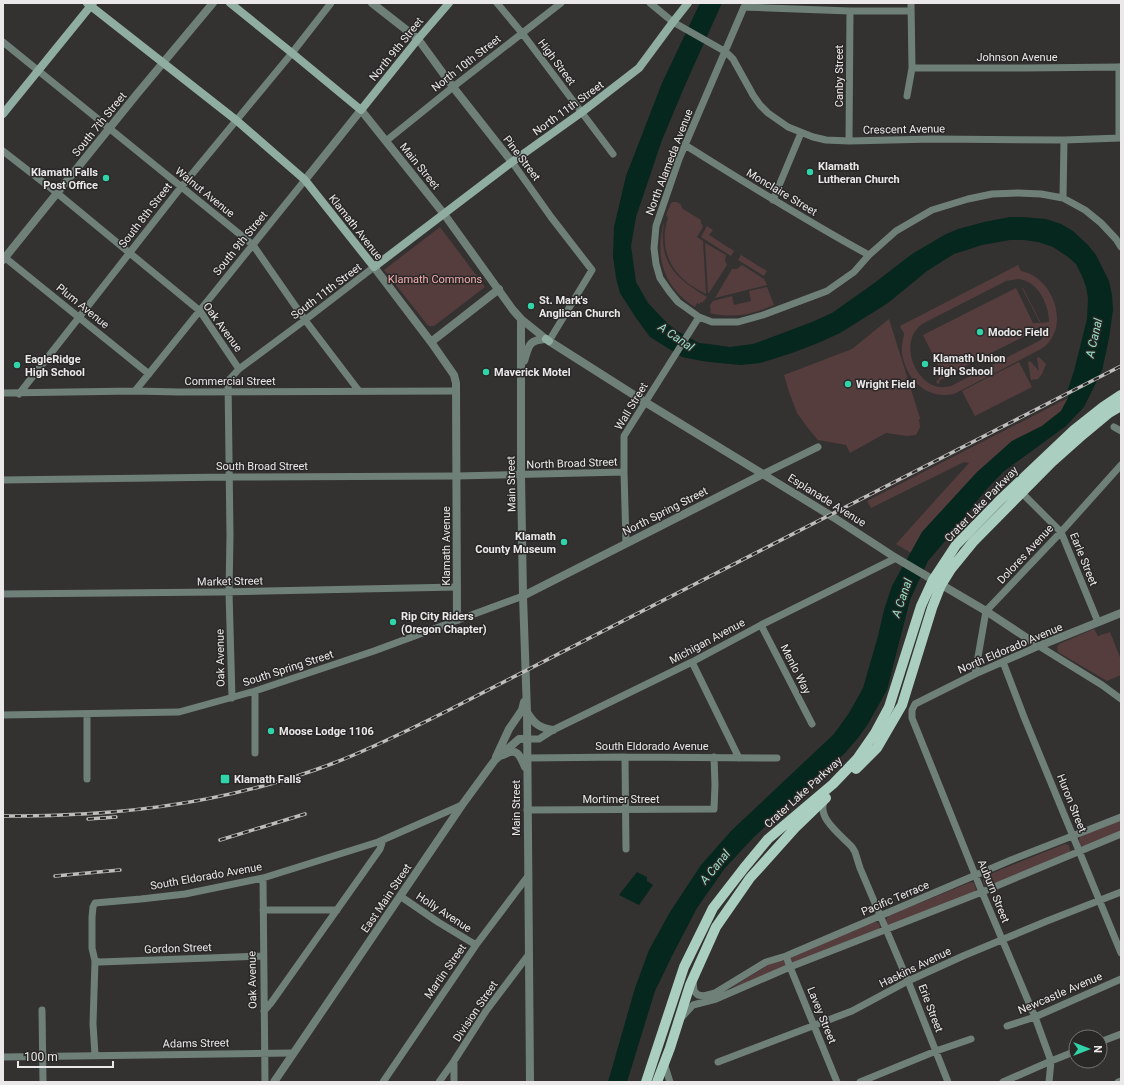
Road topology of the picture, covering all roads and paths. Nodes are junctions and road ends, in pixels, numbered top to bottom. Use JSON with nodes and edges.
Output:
{"nodes":[{"id":1,"x":214,"y":3,"type":"edge"},
{"id":2,"x":230,"y":3,"type":"edge"},
{"id":3,"x":331,"y":3,"type":"edge"},
{"id":4,"x":372,"y":3,"type":"edge"},
{"id":5,"x":449,"y":3,"type":"edge"},
{"id":6,"x":497,"y":3,"type":"edge"},
{"id":7,"x":561,"y":3,"type":"edge"},
{"id":8,"x":650,"y":3,"type":"edge"},
{"id":9,"x":688,"y":3,"type":"edge"},
{"id":10,"x":911,"y":3,"type":"edge"},
{"id":11,"x":90,"y":4,"type":"edge"},
{"id":12,"x":803,"y":6,"type":"edge"},
{"id":13,"x":850,"y":10,"type":"junction"},
{"id":14,"x":911,"y":11,"type":"junction"},
{"id":15,"x":673,"y":22,"type":"junction"},
{"id":16,"x":522,"y":33,"type":"junction"},
{"id":17,"x":418,"y":39,"type":"junction"},
{"id":18,"x":3,"y":42,"type":"edge"},
{"id":19,"x":726,"y":52,"type":"junction"},
{"id":20,"x":292,"y":53,"type":"junction"},
{"id":21,"x":163,"y":63,"type":"junction"},
{"id":22,"x":1120,"y":67,"type":"edge"},
{"id":23,"x":912,"y":68,"type":"junction"},
{"id":24,"x":38,"y":71,"type":"junction"},
{"id":25,"x":453,"y":87,"type":"junction"},
{"id":26,"x":907,"y":96,"type":"dead end"},
{"id":27,"x":361,"y":110,"type":"junction"},
{"id":28,"x":582,"y":112,"type":"junction"},
{"id":29,"x":3,"y":114,"type":"edge"},
{"id":30,"x":236,"y":120,"type":"junction"},
{"id":31,"x":110,"y":128,"type":"junction"},
{"id":32,"x":801,"y":133,"type":"junction"},
{"id":33,"x":1120,"y":138,"type":"edge"},
{"id":34,"x":1064,"y":140,"type":"junction"},
{"id":35,"x":849,"y":141,"type":"junction"},
{"id":36,"x":386,"y":142,"type":"junction"},
{"id":37,"x":685,"y":145,"type":"junction"},
{"id":38,"x":3,"y":151,"type":"edge"},
{"id":39,"x":613,"y":154,"type":"dead end"},
{"id":40,"x":512,"y":162,"type":"junction"},
{"id":41,"x":305,"y":180,"type":"junction"},
{"id":42,"x":182,"y":187,"type":"junction"},
{"id":43,"x":57,"y":193,"type":"junction"},
{"id":44,"x":1063,"y":198,"type":"junction"},
{"id":45,"x":773,"y":200,"type":"junction"},
{"id":46,"x":444,"y":214,"type":"junction"},
{"id":47,"x":253,"y":245,"type":"junction"},
{"id":48,"x":1121,"y":247,"type":"edge"},
{"id":49,"x":130,"y":253,"type":"junction"},
{"id":50,"x":869,"y":255,"type":"junction"},
{"id":51,"x":4,"y":258,"type":"edge"},
{"id":52,"x":374,"y":267,"type":"junction"},
{"id":53,"x":499,"y":289,"type":"junction"},
{"id":54,"x":200,"y":310,"type":"junction"},
{"id":55,"x":78,"y":317,"type":"junction"},
{"id":56,"x":699,"y":317,"type":"junction"},
{"id":57,"x":521,"y":319,"type":"junction"},
{"id":58,"x":305,"y":320,"type":"junction"},
{"id":59,"x":547,"y":340,"type":"junction"},
{"id":60,"x":431,"y":342,"type":"junction"},
{"id":61,"x":239,"y":369,"type":"junction"},
{"id":62,"x":521,"y":370,"type":"junction"},
{"id":63,"x":149,"y":374,"type":"junction"},
{"id":64,"x":135,"y":391,"type":"junction"},
{"id":65,"x":228,"y":391,"type":"junction"},
{"id":66,"x":359,"y":391,"type":"junction"},
{"id":67,"x":456,"y":391,"type":"junction"},
{"id":68,"x":3,"y":394,"type":"edge"},
{"id":69,"x":19,"y":394,"type":"junction"},
{"id":70,"x":1121,"y":395,"type":"edge"},
{"id":71,"x":645,"y":402,"type":"junction"},
{"id":72,"x":1121,"y":406,"type":"edge"},
{"id":73,"x":818,"y":447,"type":"dead end"},
{"id":74,"x":1121,"y":465,"type":"edge"},
{"id":75,"x":624,"y":472,"type":"junction"},
{"id":76,"x":763,"y":474,"type":"junction"},
{"id":77,"x":522,"y":475,"type":"junction"},
{"id":78,"x":457,"y":476,"type":"junction"},
{"id":79,"x":230,"y":477,"type":"junction"},
{"id":80,"x":3,"y":480,"type":"edge"},
{"id":81,"x":1022,"y":493,"type":"junction"},
{"id":82,"x":1061,"y":532,"type":"junction"},
{"id":83,"x":626,"y":543,"type":"junction"},
{"id":84,"x":896,"y":558,"type":"junction"},
{"id":85,"x":937,"y":583,"type":"junction"},
{"id":86,"x":457,"y":587,"type":"junction"},
{"id":87,"x":229,"y":592,"type":"junction"},
{"id":88,"x":3,"y":594,"type":"edge"},
{"id":89,"x":523,"y":596,"type":"junction"},
{"id":90,"x":986,"y":612,"type":"junction"},
{"id":91,"x":1121,"y":613,"type":"edge"},
{"id":92,"x":457,"y":620,"type":"junction"},
{"id":93,"x":1098,"y":622,"type":"junction"},
{"id":94,"x":761,"y":625,"type":"junction"},
{"id":95,"x":1039,"y":646,"type":"junction"},
{"id":96,"x":692,"y":662,"type":"junction"},
{"id":97,"x":1003,"y":662,"type":"junction"},
{"id":98,"x":975,"y":674,"type":"junction"},
{"id":99,"x":255,"y":691,"type":"junction"},
{"id":100,"x":527,"y":692,"type":"junction"},
{"id":101,"x":232,"y":698,"type":"junction"},
{"id":102,"x":1121,"y":698,"type":"edge"},
{"id":103,"x":912,"y":710,"type":"joint"},
{"id":104,"x":527,"y":712,"type":"junction"},
{"id":105,"x":86,"y":714,"type":"junction"},
{"id":106,"x":3,"y":715,"type":"edge"},
{"id":107,"x":812,"y":724,"type":"dead end"},
{"id":108,"x":553,"y":730,"type":"junction"},
{"id":109,"x":527,"y":739,"type":"junction"},
{"id":110,"x":255,"y":753,"type":"dead end"},
{"id":111,"x":626,"y":757,"type":"junction"},
{"id":112,"x":714,"y":757,"type":"junction"},
{"id":113,"x":527,"y":758,"type":"junction"},
{"id":114,"x":739,"y":758,"type":"junction"},
{"id":115,"x":777,"y":758,"type":"dead end"},
{"id":116,"x":495,"y":760,"type":"junction"},
{"id":117,"x":527,"y":772,"type":"junction"},
{"id":118,"x":88,"y":778,"type":"dead end"},
{"id":119,"x":828,"y":796,"type":"junction"},
{"id":120,"x":462,"y":805,"type":"junction"},
{"id":121,"x":527,"y":810,"type":"junction"},
{"id":122,"x":625,"y":810,"type":"junction"},
{"id":123,"x":1121,"y":817,"type":"edge"},
{"id":124,"x":1121,"y":834,"type":"edge"},
{"id":125,"x":1073,"y":835,"type":"junction"},
{"id":126,"x":383,"y":840,"type":"junction"},
{"id":127,"x":626,"y":849,"type":"dead end"},
{"id":128,"x":1080,"y":852,"type":"junction"},
{"id":129,"x":528,"y":876,"type":"junction"},
{"id":130,"x":976,"y":876,"type":"junction"},
{"id":131,"x":263,"y":878,"type":"junction"},
{"id":132,"x":982,"y":892,"type":"junction"},
{"id":133,"x":1121,"y":892,"type":"edge"},
{"id":134,"x":400,"y":896,"type":"junction"},
{"id":135,"x":1100,"y":901,"type":"junction"},
{"id":136,"x":263,"y":910,"type":"junction"},
{"id":137,"x":337,"y":910,"type":"junction"},
{"id":138,"x":880,"y":916,"type":"junction"},
{"id":139,"x":886,"y":930,"type":"junction"},
{"id":140,"x":1002,"y":940,"type":"junction"},
{"id":141,"x":476,"y":945,"type":"junction"},
{"id":142,"x":1121,"y":953,"type":"edge"},
{"id":143,"x":530,"y":954,"type":"junction"},
{"id":144,"x":263,"y":956,"type":"junction"},
{"id":145,"x":786,"y":956,"type":"junction"},
{"id":146,"x":95,"y":961,"type":"junction"},
{"id":147,"x":790,"y":967,"type":"junction"},
{"id":148,"x":693,"y":978,"type":"junction"},
{"id":149,"x":1121,"y":979,"type":"edge"},
{"id":150,"x":908,"y":981,"type":"junction"},
{"id":151,"x":42,"y":1010,"type":"dead end"},
{"id":152,"x":264,"y":1011,"type":"junction"},
{"id":153,"x":1035,"y":1017,"type":"junction"},
{"id":154,"x":679,"y":1019,"type":"junction"},
{"id":155,"x":815,"y":1025,"type":"junction"},
{"id":156,"x":1007,"y":1026,"type":"dead end"},
{"id":157,"x":1121,"y":1034,"type":"edge"},
{"id":158,"x":971,"y":1039,"type":"dead end"},
{"id":159,"x":1108,"y":1039,"type":"edge"},
{"id":160,"x":936,"y":1051,"type":"junction"},
{"id":161,"x":265,"y":1053,"type":"junction"},
{"id":162,"x":293,"y":1053,"type":"junction"},
{"id":163,"x":1068,"y":1054,"type":"edge"},
{"id":164,"x":95,"y":1055,"type":"junction"},
{"id":165,"x":42,"y":1056,"type":"junction"},
{"id":166,"x":3,"y":1057,"type":"edge"},
{"id":167,"x":1051,"y":1060,"type":"junction"},
{"id":168,"x":454,"y":1061,"type":"junction"},
{"id":169,"x":718,"y":1062,"type":"dead end"},
{"id":170,"x":664,"y":1063,"type":"junction"},
{"id":171,"x":1121,"y":1081,"type":"edge"},
{"id":172,"x":43,"y":1082,"type":"edge"},
{"id":173,"x":265,"y":1082,"type":"edge"},
{"id":174,"x":274,"y":1082,"type":"edge"},
{"id":175,"x":383,"y":1082,"type":"edge"},
{"id":176,"x":439,"y":1082,"type":"edge"},
{"id":177,"x":454,"y":1082,"type":"edge"},
{"id":178,"x":530,"y":1082,"type":"edge"},
{"id":179,"x":646,"y":1082,"type":"edge"},
{"id":180,"x":657,"y":1082,"type":"edge"},
{"id":181,"x":670,"y":1082,"type":"edge"},
{"id":182,"x":837,"y":1082,"type":"edge"},
{"id":183,"x":860,"y":1082,"type":"edge"},
{"id":184,"x":948,"y":1082,"type":"edge"},
{"id":185,"x":1003,"y":1082,"type":"edge"},
{"id":186,"x":1049,"y":1082,"type":"edge"},
{"id":187,"x":1118,"y":1082,"type":"edge"}],
"edges":[{"from":1,"to":21,"type":"street","name":"South 7th Street"},
{"from":2,"to":20,"type":"main road","name":"Main Street"},
{"from":3,"to":20,"type":"street","name":"South 8th Street"},
{"from":4,"to":17,"type":"street","name":"Pine Street"},
{"from":5,"to":17,"type":"main road","name":"North 9th Street"},
{"from":6,"to":16,"type":"street","name":"High Street"},
{"from":7,"to":16,"type":"street","name":"North 10th Street"},
{"from":8,"to":15,"type":"street","name":"Crescent Avenue"},
{"from":9,"to":15,"type":"main road","name":"North 11th Street"},
{"from":10,"to":14,"type":"street"},
{"from":11,"to":21,"type":"main road","name":"Klamath Avenue"},
{"from":11,"to":24,"type":"main road"},
{"from":12,"to":13,"type":"street"},
{"from":12,"to":19,"type":"street"},
{"from":13,"to":14,"type":"street"},
{"from":13,"to":35,"type":"street","name":"Canby Street"},
{"from":14,"to":23,"type":"street"},
{"from":15,"to":19,"type":"street","name":"Crescent Avenue"},
{"from":15,"to":28,"type":"main road","name":"North 11th Street"},
{"from":16,"to":25,"type":"street","name":"North 10th Street"},
{"from":16,"to":28,"type":"street","name":"High Street"},
{"from":17,"to":25,"type":"street","name":"Pine Street"},
{"from":17,"to":27,"type":"main road","name":"North 9th Street"},
{"from":18,"to":24,"type":"street","name":"Walnut Avenue"},
{"from":19,"to":32,"type":"street","name":"Crescent Avenue"},
{"from":19,"to":37,"type":"street","name":"North Alameda Avenue"},
{"from":20,"to":27,"type":"main road","name":"Main Street"},
{"from":20,"to":30,"type":"street","name":"South 8th Street"},
{"from":21,"to":30,"type":"main road","name":"Klamath Avenue"},
{"from":21,"to":31,"type":"street","name":"South 7th Street"},
{"from":22,"to":23,"type":"street","name":"Johnson Avenue"},
{"from":22,"to":33,"type":"street"},
{"from":23,"to":26,"type":"street"},
{"from":24,"to":29,"type":"main road"},
{"from":24,"to":31,"type":"street","name":"Walnut Avenue"},
{"from":25,"to":36,"type":"street","name":"North 10th Street"},
{"from":25,"to":40,"type":"street","name":"Pine Street"},
{"from":27,"to":36,"type":"street","name":"Main Street"},
{"from":27,"to":41,"type":"street","name":"South 9th Street"},
{"from":28,"to":39,"type":"street","name":"High Street"},
{"from":28,"to":40,"type":"main road","name":"North 11th Street"},
{"from":30,"to":41,"type":"main road","name":"Klamath Avenue"},
{"from":30,"to":42,"type":"street","name":"South 8th Street"},
{"from":31,"to":42,"type":"street","name":"Walnut Avenue"},
{"from":31,"to":43,"type":"street","name":"South 7th Street"},
{"from":32,"to":35,"type":"street","name":"Crescent Avenue"},
{"from":32,"to":45,"type":"street"},
{"from":33,"to":34,"type":"street","name":"Crescent Avenue"},
{"from":34,"to":35,"type":"street","name":"Crescent Avenue"},
{"from":34,"to":44,"type":"street"},
{"from":36,"to":46,"type":"street","name":"Main Street"},
{"from":37,"to":45,"type":"street","name":"Monclaire Street"},
{"from":37,"to":56,"type":"street","name":"North Alameda Avenue"},
{"from":38,"to":43,"type":"street","name":"Oak Avenue"},
{"from":40,"to":46,"type":"main road","name":"North 11th Street"},
{"from":40,"to":59,"type":"street","name":"Pine Street"},
{"from":41,"to":47,"type":"street","name":"South 9th Street"},
{"from":41,"to":52,"type":"main road","name":"Klamath Avenue"},
{"from":42,"to":47,"type":"street","name":"Walnut Avenue"},
{"from":42,"to":49,"type":"street","name":"South 8th Street"},
{"from":43,"to":49,"type":"street","name":"Oak Avenue"},
{"from":43,"to":51,"type":"street","name":"South 7th Street"},
{"from":44,"to":48,"type":"street","name":"North Alameda Avenue"},
{"from":44,"to":50,"type":"street","name":"North Alameda Avenue"},
{"from":45,"to":50,"type":"street","name":"Monclaire Street"},
{"from":46,"to":52,"type":"main road","name":"South 11th Street"},
{"from":46,"to":53,"type":"street","name":"Main Street"},
{"from":47,"to":54,"type":"street","name":"South 9th Street"},
{"from":47,"to":58,"type":"street","name":"Walnut Avenue"},
{"from":49,"to":54,"type":"street","name":"Oak Avenue"},
{"from":49,"to":55,"type":"street","name":"South 8th Street"},
{"from":50,"to":56,"type":"street","name":"North Alameda Avenue"},
{"from":51,"to":55,"type":"street","name":"Plum Avenue"},
{"from":52,"to":58,"type":"street","name":"South 11th Street"},
{"from":52,"to":60,"type":"street","name":"Klamath Avenue"},
{"from":53,"to":57,"type":"street","name":"Main Street"},
{"from":53,"to":60,"type":"street"},
{"from":54,"to":61,"type":"street","name":"Oak Avenue"},
{"from":54,"to":63,"type":"street","name":"South 9th Street"},
{"from":55,"to":63,"type":"street","name":"Plum Avenue"},
{"from":55,"to":69,"type":"street","name":"South 8th Street"},
{"from":56,"to":71,"type":"street","name":"Wall Street"},
{"from":57,"to":59,"type":"street","name":"Esplanade Avenue"},
{"from":57,"to":62,"type":"street","name":"Main Street"},
{"from":58,"to":61,"type":"street","name":"South 11th Street"},
{"from":58,"to":66,"type":"street","name":"Walnut Avenue"},
{"from":59,"to":62,"type":"street"},
{"from":59,"to":71,"type":"street","name":"Esplanade Avenue"},
{"from":60,"to":67,"type":"street","name":"Klamath Avenue"},
{"from":61,"to":65,"type":"street","name":"Oak Avenue"},
{"from":62,"to":77,"type":"street","name":"Main Street"},
{"from":63,"to":64,"type":"street","name":"South 9th Street"},
{"from":64,"to":65,"type":"street","name":"Commercial Street"},
{"from":64,"to":69,"type":"street","name":"Commercial Street"},
{"from":65,"to":66,"type":"street","name":"Commercial Street"},
{"from":65,"to":79,"type":"street","name":"Oak Avenue"},
{"from":66,"to":67,"type":"street","name":"Commercial Street"},
{"from":67,"to":78,"type":"street","name":"Klamath Avenue"},
{"from":68,"to":69,"type":"street","name":"Commercial Street"},
{"from":70,"to":85,"type":"main road","name":"Crater Lake Parkway"},
{"from":71,"to":75,"type":"street","name":"Wall Street"},
{"from":71,"to":76,"type":"street","name":"Esplanade Avenue"},
{"from":72,"to":81,"type":"main road","name":"Crater Lake Parkway"},
{"from":73,"to":76,"type":"street","name":"North Spring Street"},
{"from":74,"to":82,"type":"street","name":"Dolores Avenue"},
{"from":75,"to":77,"type":"street","name":"North Broad Street"},
{"from":75,"to":83,"type":"street","name":"Wall Street"},
{"from":76,"to":83,"type":"street","name":"North Spring Street"},
{"from":76,"to":84,"type":"street","name":"Esplanade Avenue"},
{"from":77,"to":78,"type":"street","name":"South Broad Street"},
{"from":77,"to":89,"type":"street","name":"Main Street"},
{"from":78,"to":79,"type":"street","name":"South Broad Street"},
{"from":78,"to":86,"type":"street","name":"Klamath Avenue"},
{"from":79,"to":80,"type":"street","name":"South Broad Street"},
{"from":79,"to":87,"type":"street","name":"Oak Avenue"},
{"from":81,"to":82,"type":"street","name":"Earle Street"},
{"from":81,"to":85,"type":"main road","name":"Crater Lake Parkway"},
{"from":82,"to":90,"type":"street","name":"Dolores Avenue"},
{"from":82,"to":93,"type":"street","name":"Earle Street"},
{"from":83,"to":89,"type":"street","name":"North Spring Street"},
{"from":84,"to":85,"type":"street","name":"Esplanade Avenue"},
{"from":84,"to":94,"type":"street","name":"Michigan Avenue"},
{"from":85,"to":90,"type":"street","name":"Esplanade Avenue"},
{"from":85,"to":119,"type":"main road","name":"Crater Lake Parkway"},
{"from":85,"to":179,"type":"main road","name":"Crater Lake Parkway"},
{"from":86,"to":87,"type":"street","name":"Market Street"},
{"from":86,"to":92,"type":"street","name":"Klamath Avenue"},
{"from":87,"to":88,"type":"street","name":"Market Street"},
{"from":87,"to":101,"type":"street","name":"Oak Avenue"},
{"from":89,"to":92,"type":"street","name":"South Spring Street"},
{"from":89,"to":100,"type":"street","name":"Main Street"},
{"from":90,"to":95,"type":"street","name":"Esplanade Avenue"},
{"from":90,"to":98,"type":"street"},
{"from":91,"to":93,"type":"street","name":"North Eldorado Avenue"},
{"from":92,"to":99,"type":"street","name":"South Spring Street"},
{"from":93,"to":95,"type":"street","name":"North Eldorado Avenue"},
{"from":94,"to":96,"type":"street","name":"Michigan Avenue"},
{"from":94,"to":107,"type":"street","name":"Menlo Way"},
{"from":95,"to":97,"type":"street","name":"North Eldorado Avenue"},
{"from":95,"to":102,"type":"street","name":"Esplanade Avenue"},
{"from":96,"to":108,"type":"street","name":"Michigan Avenue"},
{"from":96,"to":114,"type":"street"},
{"from":97,"to":98,"type":"street","name":"North Eldorado Avenue"},
{"from":97,"to":125,"type":"street","name":"Huron Street"},
{"from":98,"to":103,"type":"street","name":"North Eldorado Avenue"},
{"from":99,"to":101,"type":"street","name":"South Spring Street"},
{"from":99,"to":110,"type":"street"},
{"from":100,"to":104,"type":"street","name":"Main Street"},
{"from":100,"to":116,"type":"street"},
{"from":101,"to":105,"type":"street","name":"South Spring Street"},
{"from":103,"to":130,"type":"street","name":"Auburn Street"},
{"from":104,"to":108,"type":"street"},
{"from":104,"to":109,"type":"street","name":"Main Street"},
{"from":105,"to":106,"type":"street","name":"South Spring Street"},
{"from":105,"to":118,"type":"street"},
{"from":108,"to":109,"type":"street","name":"Michigan Avenue"},
{"from":109,"to":113,"type":"street","name":"Main Street"},
{"from":109,"to":116,"type":"street","name":"East Main Street"},
{"from":111,"to":112,"type":"street","name":"South Eldorado Avenue"},
{"from":111,"to":113,"type":"street","name":"South Eldorado Avenue"},
{"from":111,"to":122,"type":"street"},
{"from":112,"to":114,"type":"street","name":"South Eldorado Avenue"},
{"from":112,"to":122,"type":"street","name":"Mortimer Street"},
{"from":113,"to":117,"type":"street","name":"Main Street"},
{"from":114,"to":115,"type":"street","name":"South Eldorado Avenue"},
{"from":116,"to":117,"type":"street"},
{"from":116,"to":120,"type":"street","name":"East Main Street"},
{"from":117,"to":121,"type":"street","name":"Main Street"},
{"from":119,"to":138,"type":"street","name":"Erie Street"},
{"from":119,"to":148,"type":"main road","name":"Crater Lake Parkway"},
{"from":120,"to":126,"type":"street","name":"South Eldorado Avenue"},
{"from":120,"to":134,"type":"street","name":"East Main Street"},
{"from":121,"to":122,"type":"street","name":"Mortimer Street"},
{"from":121,"to":129,"type":"street","name":"Main Street"},
{"from":122,"to":127,"type":"street"},
{"from":123,"to":125,"type":"street","name":"Pacific Terrace"},
{"from":124,"to":128,"type":"street"},
{"from":125,"to":128,"type":"street","name":"Huron Street"},
{"from":125,"to":130,"type":"street","name":"Pacific Terrace"},
{"from":126,"to":131,"type":"street","name":"South Eldorado Avenue"},
{"from":126,"to":137,"type":"street"},
{"from":128,"to":132,"type":"street"},
{"from":128,"to":135,"type":"street","name":"Huron Street"},
{"from":129,"to":141,"type":"street","name":"Martin Street"},
{"from":129,"to":143,"type":"street","name":"Main Street"},
{"from":130,"to":132,"type":"street","name":"Auburn Street"},
{"from":130,"to":138,"type":"street","name":"Pacific Terrace"},
{"from":131,"to":136,"type":"street","name":"Oak Avenue"},
{"from":131,"to":146,"type":"street","name":"South Eldorado Avenue"},
{"from":132,"to":139,"type":"street"},
{"from":132,"to":140,"type":"street","name":"Auburn Street"},
{"from":133,"to":135,"type":"street","name":"Haskins Avenue"},
{"from":134,"to":141,"type":"street","name":"Holly Avenue"},
{"from":134,"to":162,"type":"street","name":"East Main Street"},
{"from":135,"to":140,"type":"street","name":"Haskins Avenue"},
{"from":135,"to":142,"type":"street","name":"Huron Street"},
{"from":136,"to":137,"type":"street"},
{"from":136,"to":144,"type":"street","name":"Oak Avenue"},
{"from":137,"to":152,"type":"street"},
{"from":138,"to":139,"type":"street","name":"Erie Street"},
{"from":138,"to":145,"type":"street","name":"Pacific Terrace"},
{"from":139,"to":147,"type":"street"},
{"from":139,"to":150,"type":"street","name":"Erie Street"},
{"from":140,"to":150,"type":"street","name":"Haskins Avenue"},
{"from":140,"to":153,"type":"street","name":"Auburn Street"},
{"from":141,"to":175,"type":"street","name":"Martin Street"},
{"from":143,"to":168,"type":"street","name":"Division Street"},
{"from":143,"to":178,"type":"street","name":"Main Street"},
{"from":144,"to":146,"type":"street","name":"Gordon Street"},
{"from":144,"to":152,"type":"street","name":"Oak Avenue"},
{"from":145,"to":147,"type":"street","name":"Lavey Street"},
{"from":145,"to":148,"type":"street","name":"Pacific Terrace"},
{"from":146,"to":164,"type":"street","name":"South Eldorado Avenue"},
{"from":147,"to":154,"type":"street"},
{"from":147,"to":155,"type":"street","name":"Lavey Street"},
{"from":148,"to":154,"type":"main road","name":"Crater Lake Parkway"},
{"from":149,"to":153,"type":"street","name":"Newcastle Avenue"},
{"from":150,"to":155,"type":"street","name":"Haskins Avenue"},
{"from":150,"to":160,"type":"street","name":"Erie Street"},
{"from":151,"to":165,"type":"street"},
{"from":152,"to":161,"type":"street","name":"Oak Avenue"},
{"from":153,"to":156,"type":"street","name":"Newcastle Avenue"},
{"from":153,"to":167,"type":"street","name":"Auburn Street"},
{"from":154,"to":170,"type":"main road","name":"Crater Lake Parkway"},
{"from":155,"to":169,"type":"street","name":"Haskins Avenue"},
{"from":155,"to":182,"type":"street","name":"Lavey Street"},
{"from":157,"to":159,"type":"street"},
{"from":158,"to":160,"type":"street"},
{"from":160,"to":183,"type":"street"},
{"from":160,"to":184,"type":"street","name":"Erie Street"},
{"from":161,"to":162,"type":"street","name":"Adams Street"},
{"from":161,"to":164,"type":"street","name":"Adams Street"},
{"from":161,"to":173,"type":"street","name":"Oak Avenue"},
{"from":162,"to":174,"type":"street","name":"East Main Street"},
{"from":163,"to":167,"type":"street"},
{"from":164,"to":165,"type":"street","name":"Adams Street"},
{"from":165,"to":166,"type":"street","name":"Adams Street"},
{"from":165,"to":172,"type":"street"},
{"from":167,"to":185,"type":"street"},
{"from":167,"to":186,"type":"street","name":"Auburn Street"},
{"from":168,"to":176,"type":"street","name":"Division Street"},
{"from":168,"to":177,"type":"street"},
{"from":170,"to":180,"type":"main road","name":"Crater Lake Parkway"},
{"from":170,"to":181,"type":"street"},
{"from":171,"to":187,"type":"street"}]}
